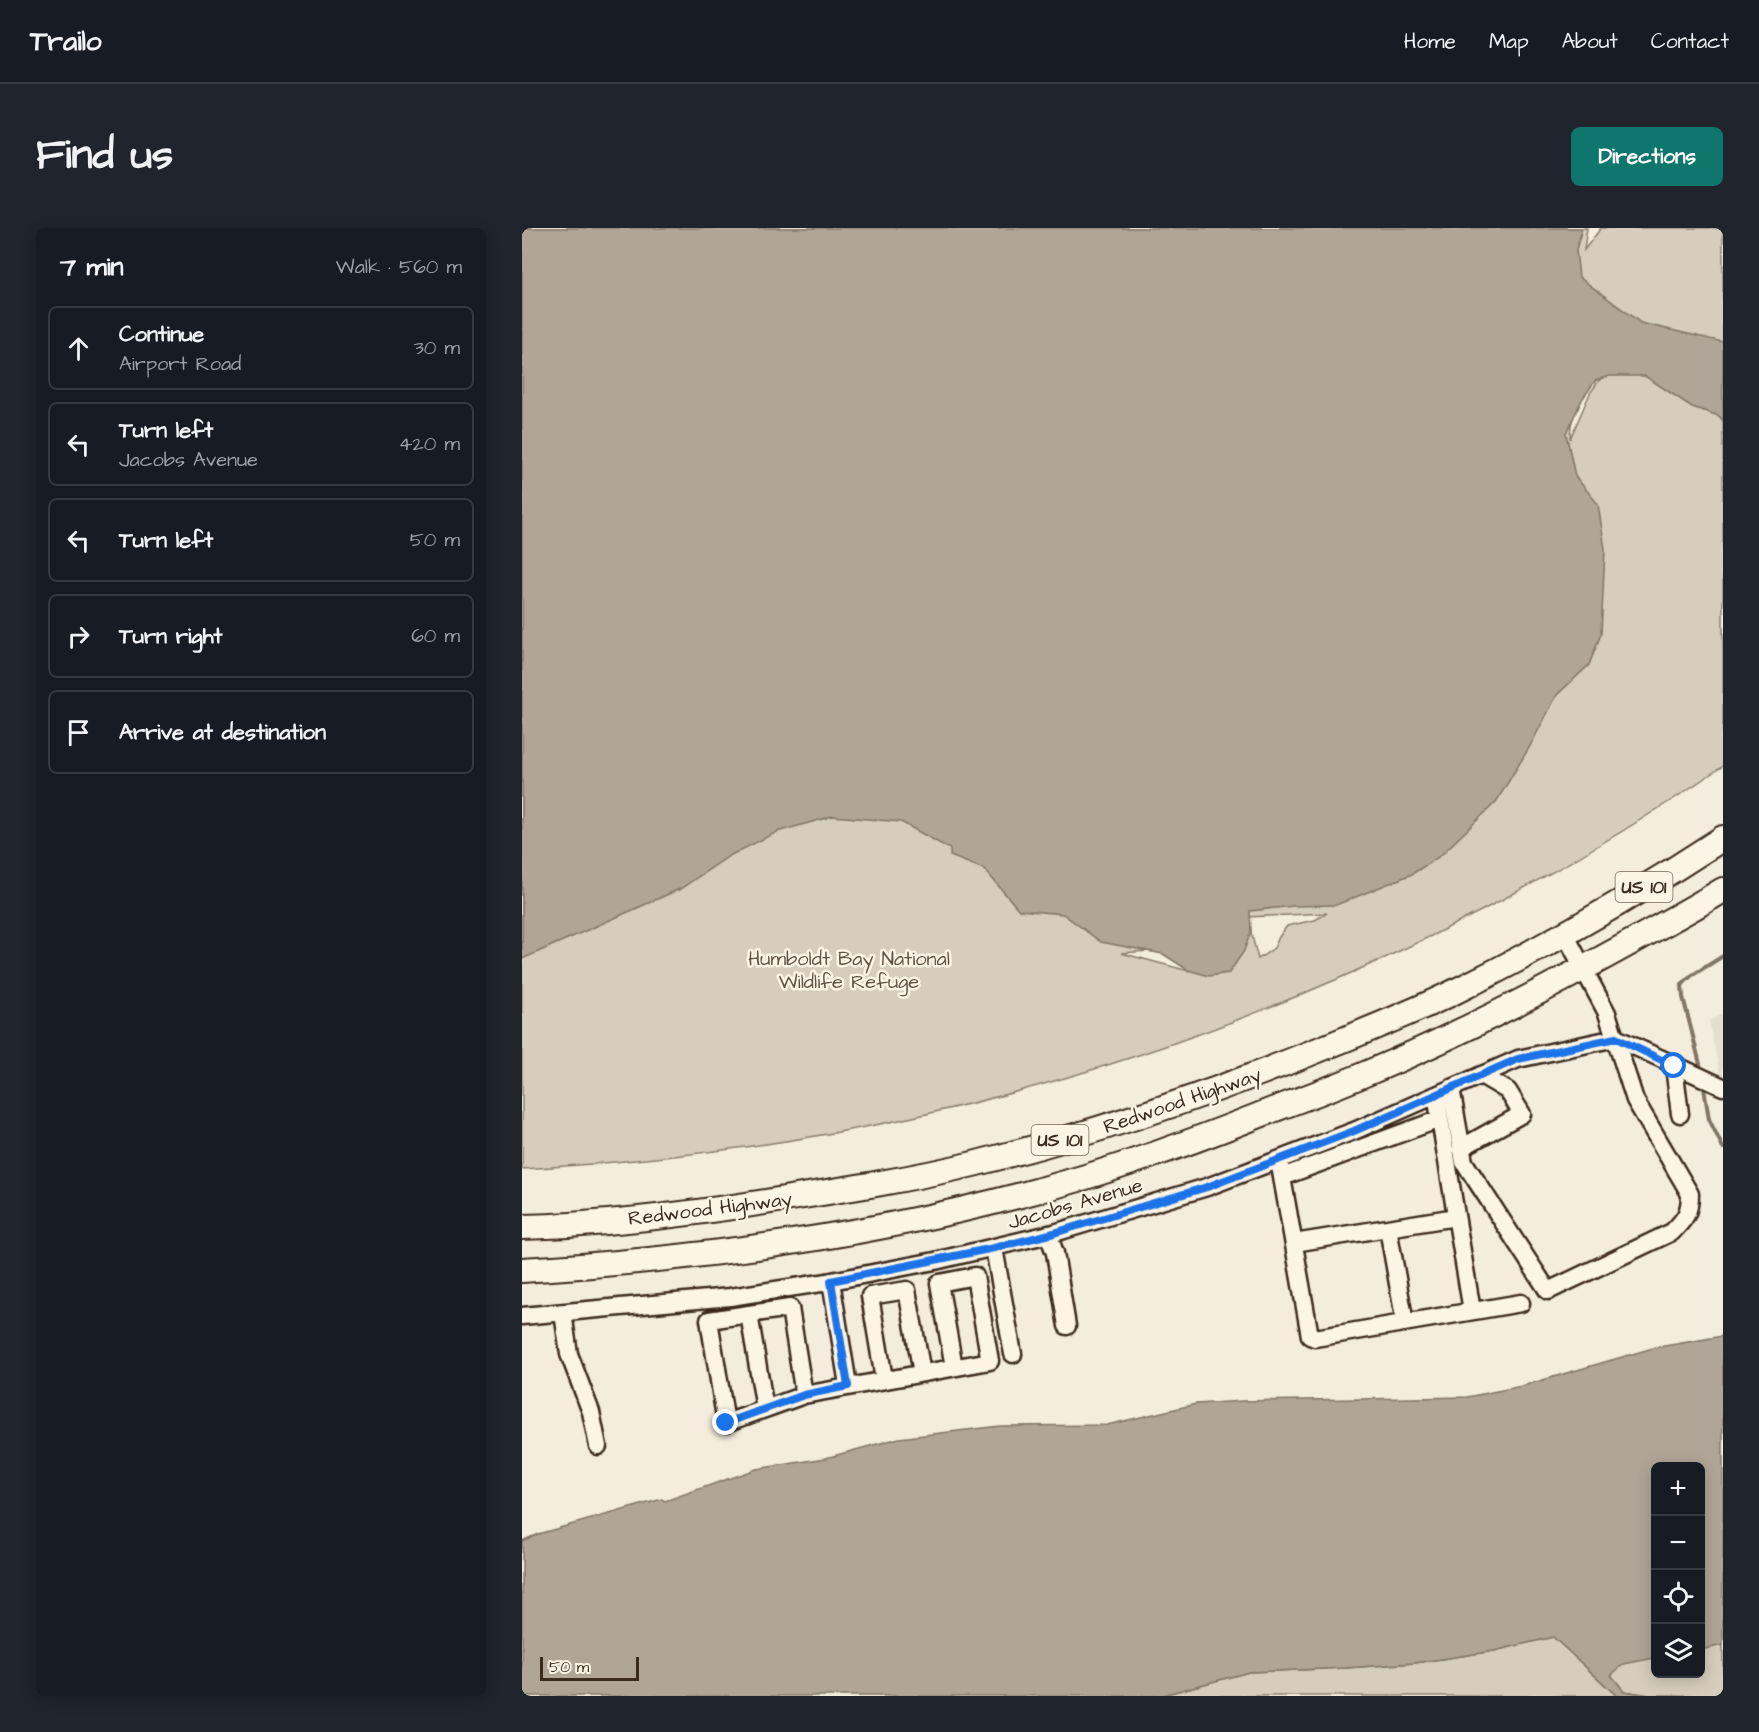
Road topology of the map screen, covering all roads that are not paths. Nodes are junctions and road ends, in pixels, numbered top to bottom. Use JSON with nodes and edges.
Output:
{"nodes":[{"id":1,"x":1723,"y":838,"type":"edge"},
{"id":2,"x":1723,"y":890,"type":"edge"},
{"id":3,"x":1565,"y":934,"type":"junction"},
{"id":4,"x":1583,"y":969,"type":"junction"},
{"id":5,"x":1616,"y":1038,"type":"junction"},
{"id":6,"x":1680,"y":1068,"type":"junction"},
{"id":7,"x":1481,"y":1075,"type":"junction"},
{"id":8,"x":1723,"y":1087,"type":"edge"},
{"id":9,"x":1444,"y":1092,"type":"junction"},
{"id":10,"x":1680,"y":1114,"type":"dead end"},
{"id":11,"x":1384,"y":1118,"type":"junction"},
{"id":12,"x":1440,"y":1119,"type":"junction"},
{"id":13,"x":1393,"y":1136,"type":"junction"},
{"id":14,"x":1335,"y":1139,"type":"junction"},
{"id":15,"x":1461,"y":1148,"type":"junction"},
{"id":16,"x":1341,"y":1155,"type":"junction"},
{"id":17,"x":1279,"y":1160,"type":"junction"},
{"id":18,"x":1282,"y":1177,"type":"junction"},
{"id":19,"x":1456,"y":1217,"type":"junction"},
{"id":20,"x":522,"y":1227,"type":"edge"},
{"id":21,"x":1388,"y":1228,"type":"junction"},
{"id":22,"x":1048,"y":1234,"type":"junction"},
{"id":23,"x":1294,"y":1243,"type":"junction"},
{"id":24,"x":994,"y":1248,"type":"junction"},
{"id":25,"x":522,"y":1270,"type":"edge"},
{"id":26,"x":831,"y":1281,"type":"junction"},
{"id":27,"x":1521,"y":1303,"type":"dead end"},
{"id":28,"x":1472,"y":1311,"type":"junction"},
{"id":29,"x":563,"y":1313,"type":"junction"},
{"id":30,"x":749,"y":1314,"type":"junction"},
{"id":31,"x":522,"y":1316,"type":"edge"},
{"id":32,"x":1405,"y":1323,"type":"junction"},
{"id":33,"x":1067,"y":1326,"type":"dead end"},
{"id":34,"x":1012,"y":1354,"type":"dead end"},
{"id":35,"x":954,"y":1367,"type":"junction"},
{"id":36,"x":922,"y":1373,"type":"junction"},
{"id":37,"x":885,"y":1379,"type":"junction"},
{"id":38,"x":848,"y":1386,"type":"junction"},
{"id":39,"x":804,"y":1395,"type":"junction"},
{"id":40,"x":765,"y":1409,"type":"junction"},
{"id":41,"x":598,"y":1446,"type":"dead end"}],
"edges":[{"from":1,"to":3,"type":"highway","name":"Redwood Highway","number":"US 101"},
{"from":2,"to":4,"type":"highway","name":"Redwood Highway","number":"US 101"},
{"from":3,"to":4,"type":"street"},
{"from":3,"to":20,"type":"highway","name":"Redwood Highway","number":"US 101"},
{"from":4,"to":5,"type":"street"},
{"from":4,"to":25,"type":"highway","name":"Redwood Highway","number":"US 101"},
{"from":5,"to":6,"type":"street"},
{"from":5,"to":7,"type":"street","name":"Jacobs Avenue"},
{"from":5,"to":15,"type":"street"},
{"from":6,"to":8,"type":"street"},
{"from":6,"to":10,"type":"street"},
{"from":7,"to":9,"type":"street","name":"Jacobs Avenue"},
{"from":7,"to":15,"type":"street"},
{"from":9,"to":11,"type":"street","name":"Jacobs Avenue"},
{"from":9,"to":12,"type":"street"},
{"from":9,"to":15,"type":"street"},
{"from":11,"to":13,"type":"street"},
{"from":11,"to":14,"type":"street","name":"Jacobs Avenue"},
{"from":12,"to":13,"type":"street"},
{"from":12,"to":19,"type":"street"},
{"from":13,"to":16,"type":"street"},
{"from":14,"to":16,"type":"street"},
{"from":14,"to":17,"type":"street","name":"Jacobs Avenue"},
{"from":16,"to":18,"type":"street"},
{"from":17,"to":18,"type":"street"},
{"from":17,"to":22,"type":"street","name":"Jacobs Avenue"},
{"from":18,"to":23,"type":"street"},
{"from":19,"to":21,"type":"street"},
{"from":19,"to":28,"type":"street"},
{"from":21,"to":23,"type":"street"},
{"from":21,"to":32,"type":"street"},
{"from":22,"to":24,"type":"street","name":"Jacobs Avenue"},
{"from":22,"to":33,"type":"street"},
{"from":23,"to":32,"type":"street"},
{"from":24,"to":26,"type":"street","name":"Jacobs Avenue"},
{"from":24,"to":34,"type":"street"},
{"from":26,"to":29,"type":"street","name":"Jacobs Avenue"},
{"from":26,"to":38,"type":"street"},
{"from":27,"to":28,"type":"street"},
{"from":28,"to":32,"type":"street"},
{"from":29,"to":31,"type":"street","name":"Jacobs Avenue"},
{"from":29,"to":41,"type":"street"},
{"from":30,"to":39,"type":"street"},
{"from":30,"to":40,"type":"street"},
{"from":30,"to":40,"type":"street"},
{"from":35,"to":35,"type":"street"},
{"from":35,"to":36,"type":"street"},
{"from":36,"to":37,"type":"street"},
{"from":36,"to":37,"type":"street"},
{"from":37,"to":38,"type":"street"},
{"from":38,"to":39,"type":"street"},
{"from":39,"to":40,"type":"street"}]}
